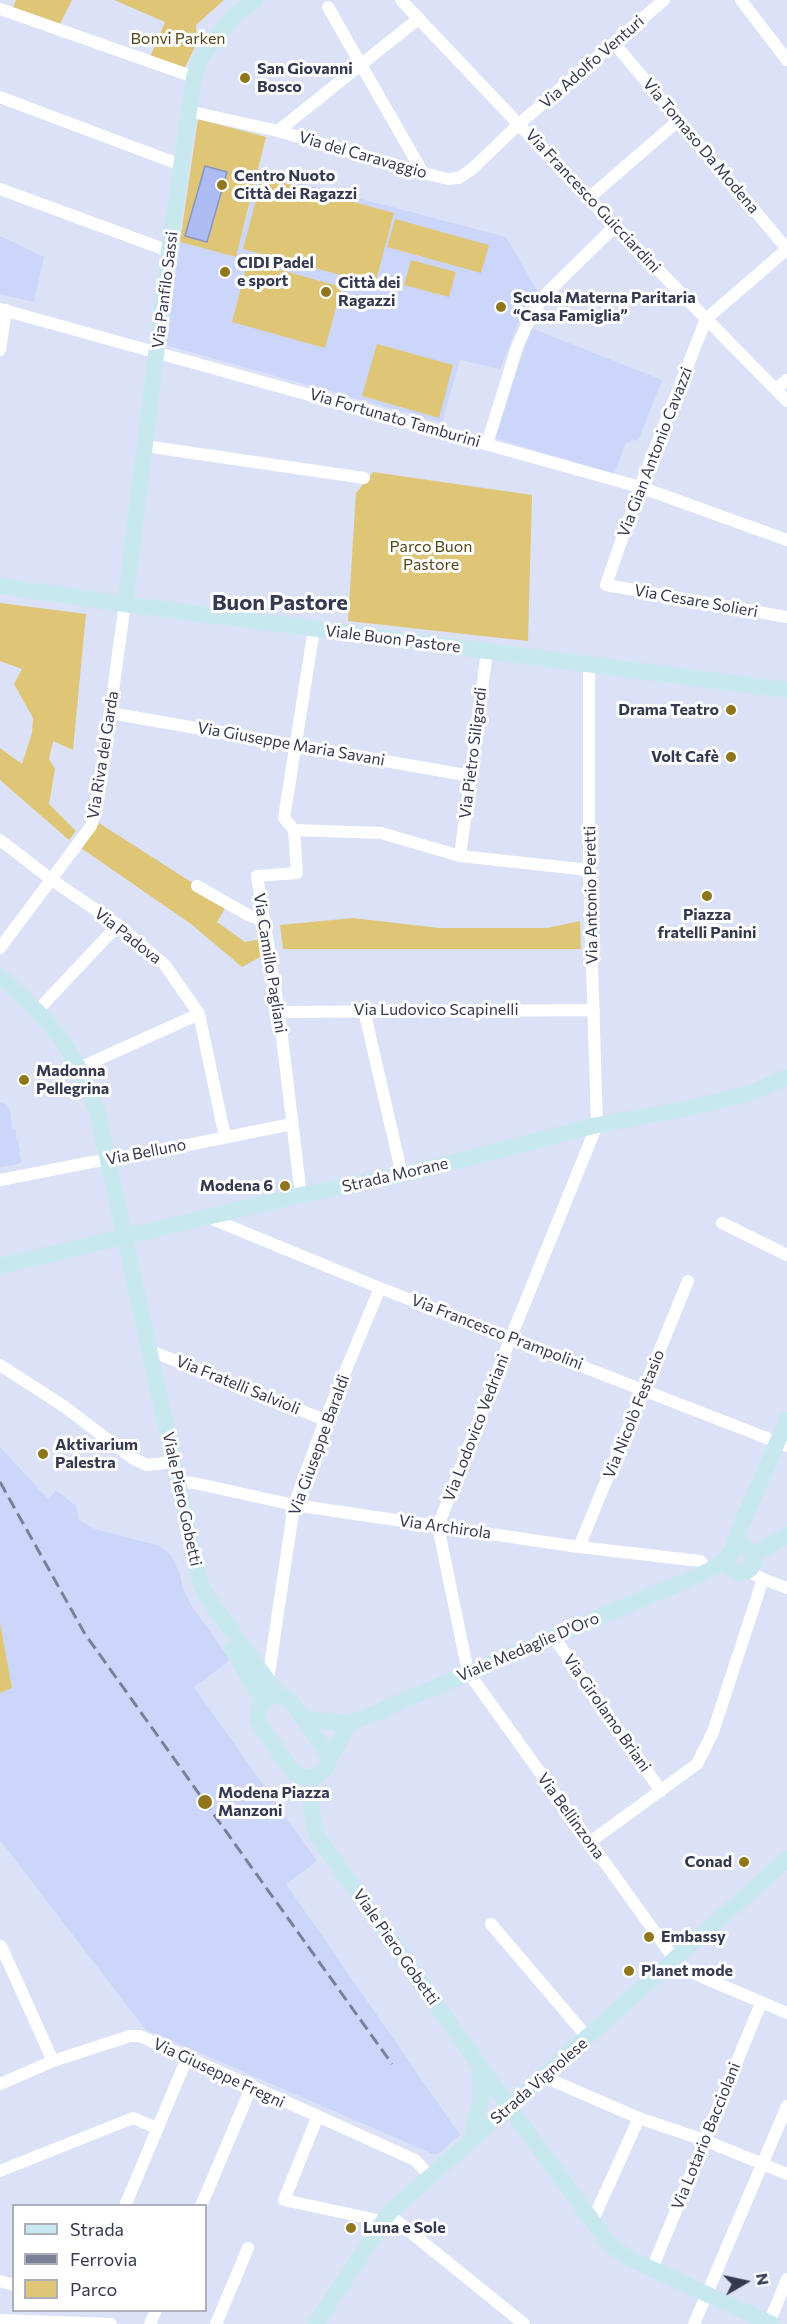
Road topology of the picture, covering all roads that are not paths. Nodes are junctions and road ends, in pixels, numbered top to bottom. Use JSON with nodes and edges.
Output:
{"nodes":[{"id":1,"x":255,"y":0,"type":"edge"},
{"id":2,"x":401,"y":0,"type":"edge"},
{"id":3,"x":664,"y":0,"type":"edge"},
{"id":4,"x":741,"y":0,"type":"edge"},
{"id":5,"x":328,"y":7,"type":"dead end"},
{"id":6,"x":0,"y":9,"type":"edge"},
{"id":7,"x":418,"y":19,"type":"junction"},
{"id":8,"x":614,"y":42,"type":"junction"},
{"id":9,"x":787,"y":60,"type":"edge"},
{"id":10,"x":360,"y":66,"type":"junction"},
{"id":11,"x":194,"y":77,"type":"junction"},
{"id":12,"x":0,"y":97,"type":"edge"},
{"id":13,"x":188,"y":111,"type":"junction"},
{"id":14,"x":679,"y":120,"type":"junction"},
{"id":15,"x":520,"y":123,"type":"junction"},
{"id":16,"x":278,"y":131,"type":"junction"},
{"id":17,"x":181,"y":165,"type":"junction"},
{"id":18,"x":423,"y":173,"type":"junction"},
{"id":19,"x":0,"y":189,"type":"edge"},
{"id":20,"x":590,"y":197,"type":"junction"},
{"id":21,"x":615,"y":226,"type":"junction"},
{"id":22,"x":787,"y":249,"type":"edge"},
{"id":23,"x":169,"y":251,"type":"junction"},
{"id":24,"x":3,"y":310,"type":"edge"},
{"id":25,"x":706,"y":319,"type":"junction"},
{"id":26,"x":0,"y":350,"type":"edge"},
{"id":27,"x":156,"y":353,"type":"junction"},
{"id":28,"x":787,"y":380,"type":"edge"},
{"id":29,"x":776,"y":389,"type":"junction"},
{"id":30,"x":787,"y":401,"type":"edge"},
{"id":31,"x":488,"y":444,"type":"junction"},
{"id":32,"x":145,"y":446,"type":"junction"},
{"id":33,"x":364,"y":478,"type":"dead end"},
{"id":34,"x":640,"y":487,"type":"junction"},
{"id":35,"x":787,"y":540,"type":"edge"},
{"id":36,"x":606,"y":585,"type":"joint"},
{"id":37,"x":0,"y":586,"type":"edge"},
{"id":38,"x":125,"y":604,"type":"junction"},
{"id":39,"x":787,"y":617,"type":"edge"},
{"id":40,"x":314,"y":629,"type":"junction"},
{"id":41,"x":487,"y":651,"type":"junction"},
{"id":42,"x":589,"y":664,"type":"junction"},
{"id":43,"x":787,"y":690,"type":"edge"},
{"id":44,"x":110,"y":713,"type":"junction"},
{"id":45,"x":296,"y":744,"type":"junction"},
{"id":46,"x":471,"y":776,"type":"junction"},
{"id":47,"x":294,"y":830,"type":"junction"},
{"id":48,"x":0,"y":840,"type":"edge"},
{"id":49,"x":460,"y":856,"type":"junction"},
{"id":50,"x":589,"y":870,"type":"junction"},
{"id":51,"x":52,"y":880,"type":"junction"},
{"id":52,"x":197,"y":886,"type":"dead end"},
{"id":53,"x":264,"y":921,"type":"junction"},
{"id":54,"x":118,"y":925,"type":"junction"},
{"id":55,"x":0,"y":948,"type":"edge"},
{"id":56,"x":0,"y":976,"type":"edge"},
{"id":57,"x":0,"y":989,"type":"edge"},
{"id":58,"x":364,"y":1010,"type":"junction"},
{"id":59,"x":594,"y":1010,"type":"junction"},
{"id":60,"x":279,"y":1012,"type":"junction"},
{"id":61,"x":34,"y":1014,"type":"junction"},
{"id":62,"x":199,"y":1014,"type":"junction"},
{"id":63,"x":75,"y":1070,"type":"junction"},
{"id":64,"x":787,"y":1077,"type":"edge"},
{"id":65,"x":292,"y":1124,"type":"junction"},
{"id":66,"x":597,"y":1125,"type":"junction"},
{"id":67,"x":225,"y":1137,"type":"junction"},
{"id":68,"x":103,"y":1161,"type":"junction"},
{"id":69,"x":402,"y":1174,"type":"junction"},
{"id":70,"x":0,"y":1180,"type":"edge"},
{"id":71,"x":301,"y":1194,"type":"junction"},
{"id":72,"x":207,"y":1217,"type":"junction"},
{"id":73,"x":722,"y":1224,"type":"dead end"},
{"id":74,"x":120,"y":1238,"type":"junction"},
{"id":75,"x":787,"y":1255,"type":"edge"},
{"id":76,"x":0,"y":1266,"type":"edge"},
{"id":77,"x":688,"y":1281,"type":"dead end"},
{"id":78,"x":380,"y":1288,"type":"junction"},
{"id":79,"x":511,"y":1337,"type":"junction"},
{"id":80,"x":145,"y":1352,"type":"junction"},
{"id":81,"x":0,"y":1365,"type":"edge"},
{"id":82,"x":645,"y":1390,"type":"junction"},
{"id":83,"x":325,"y":1420,"type":"junction"},
{"id":84,"x":787,"y":1420,"type":"edge"},
{"id":85,"x":782,"y":1444,"type":"edge"},
{"id":86,"x":164,"y":1463,"type":"junction"},
{"id":87,"x":179,"y":1482,"type":"junction"},
{"id":88,"x":294,"y":1505,"type":"junction"},
{"id":89,"x":438,"y":1526,"type":"junction"},
{"id":90,"x":787,"y":1535,"type":"edge"},
{"id":91,"x":579,"y":1547,"type":"junction"},
{"id":92,"x":746,"y":1560,"type":"junction"},
{"id":93,"x":708,"y":1571,"type":"junction"},
{"id":94,"x":787,"y":1588,"type":"edge"},
{"id":95,"x":553,"y":1636,"type":"junction"},
{"id":96,"x":468,"y":1672,"type":"junction"},
{"id":97,"x":268,"y":1680,"type":"junction"},
{"id":98,"x":271,"y":1699,"type":"junction"},
{"id":99,"x":302,"y":1718,"type":"junction"},
{"id":100,"x":349,"y":1724,"type":"junction"},
{"id":101,"x":329,"y":1756,"type":"junction"},
{"id":102,"x":309,"y":1778,"type":"junction"},
{"id":103,"x":661,"y":1791,"type":"junction"},
{"id":104,"x":590,"y":1842,"type":"junction"},
{"id":105,"x":787,"y":1859,"type":"edge"},
{"id":106,"x":491,"y":1924,"type":"dead end"},
{"id":107,"x":1,"y":1946,"type":"edge"},
{"id":108,"x":675,"y":1960,"type":"junction"},
{"id":109,"x":760,"y":2002,"type":"junction"},
{"id":110,"x":787,"y":2013,"type":"edge"},
{"id":111,"x":588,"y":2038,"type":"junction"},
{"id":112,"x":187,"y":2058,"type":"junction"},
{"id":113,"x":53,"y":2061,"type":"junction"},
{"id":114,"x":480,"y":2066,"type":"junction"},
{"id":115,"x":544,"y":2077,"type":"junction"},
{"id":116,"x":0,"y":2084,"type":"edge"},
{"id":117,"x":251,"y":2088,"type":"junction"},
{"id":118,"x":787,"y":2106,"type":"edge"},
{"id":119,"x":509,"y":2107,"type":"junction"},
{"id":120,"x":317,"y":2118,"type":"junction"},
{"id":121,"x":639,"y":2118,"type":"junction"},
{"id":122,"x":157,"y":2128,"type":"junction"},
{"id":123,"x":474,"y":2136,"type":"junction"},
{"id":124,"x":704,"y":2140,"type":"junction"},
{"id":125,"x":763,"y":2164,"type":"junction"},
{"id":126,"x":0,"y":2171,"type":"edge"},
{"id":127,"x":787,"y":2174,"type":"edge"},
{"id":128,"x":430,"y":2176,"type":"junction"},
{"id":129,"x":125,"y":2204,"type":"edge"},
{"id":130,"x":201,"y":2204,"type":"edge"},
{"id":131,"x":385,"y":2217,"type":"junction"},
{"id":132,"x":592,"y":2222,"type":"junction"},
{"id":133,"x":248,"y":2248,"type":"dead end"},
{"id":134,"x":652,"y":2269,"type":"junction"},
{"id":135,"x":787,"y":2279,"type":"edge"},
{"id":136,"x":708,"y":2294,"type":"junction"},
{"id":137,"x":81,"y":2319,"type":"edge"},
{"id":138,"x":0,"y":2320,"type":"edge"},
{"id":139,"x":771,"y":2323,"type":"edge"},
{"id":140,"x":111,"y":2324,"type":"edge"},
{"id":141,"x":216,"y":2324,"type":"edge"},
{"id":142,"x":316,"y":2324,"type":"edge"},
{"id":143,"x":524,"y":2324,"type":"edge"},
{"id":144,"x":694,"y":2324,"type":"edge"}],
"edges":[{"from":1,"to":11,"type":"street","name":"Via Panfilo Sassi"},
{"from":2,"to":7,"type":"street","name":"Via Francesco Guicciardini"},
{"from":3,"to":8,"type":"street","name":"Via Adolfo Venturi"},
{"from":4,"to":9,"type":"street"},
{"from":5,"to":10,"type":"street"},
{"from":6,"to":11,"type":"street"},
{"from":7,"to":10,"type":"street"},
{"from":7,"to":15,"type":"street","name":"Via Francesco Guicciardini"},
{"from":8,"to":14,"type":"street","name":"Via Tomaso Da Modena"},
{"from":8,"to":15,"type":"street","name":"Via Adolfo Venturi"},
{"from":10,"to":16,"type":"street"},
{"from":10,"to":18,"type":"street"},
{"from":11,"to":13,"type":"street","name":"Via Panfilo Sassi"},
{"from":12,"to":17,"type":"street"},
{"from":13,"to":16,"type":"street","name":"Via del Caravaggio"},
{"from":13,"to":17,"type":"street","name":"Via Panfilo Sassi"},
{"from":14,"to":20,"type":"street"},
{"from":14,"to":22,"type":"street","name":"Via Tomaso Da Modena"},
{"from":15,"to":18,"type":"street","name":"Via del Caravaggio"},
{"from":15,"to":20,"type":"street","name":"Via Francesco Guicciardini"},
{"from":16,"to":18,"type":"street","name":"Via del Caravaggio"},
{"from":17,"to":23,"type":"street","name":"Via Panfilo Sassi"},
{"from":19,"to":23,"type":"street"},
{"from":20,"to":21,"type":"street","name":"Via Francesco Guicciardini"},
{"from":21,"to":25,"type":"street","name":"Via Francesco Guicciardini"},
{"from":21,"to":31,"type":"street"},
{"from":22,"to":25,"type":"street"},
{"from":23,"to":27,"type":"street","name":"Via Panfilo Sassi"},
{"from":24,"to":26,"type":"street"},
{"from":24,"to":27,"type":"street","name":"Via Fortunato Tamburini"},
{"from":25,"to":29,"type":"street","name":"Via Francesco Guicciardini"},
{"from":25,"to":34,"type":"street","name":"Via Gian Antonio Cavazzi"},
{"from":27,"to":31,"type":"street","name":"Via Fortunato Tamburini"},
{"from":27,"to":32,"type":"street","name":"Via Panfilo Sassi"},
{"from":28,"to":29,"type":"street"},
{"from":29,"to":30,"type":"street","name":"Via Francesco Guicciardini"},
{"from":31,"to":34,"type":"street","name":"Via Fortunato Tamburini"},
{"from":32,"to":33,"type":"street"},
{"from":32,"to":38,"type":"street","name":"Via Panfilo Sassi"},
{"from":34,"to":35,"type":"street","name":"Via Fortunato Tamburini"},
{"from":34,"to":36,"type":"street","name":"Via Gian Antonio Cavazzi"},
{"from":36,"to":39,"type":"street","name":"Via Cesare Solieri"},
{"from":37,"to":38,"type":"street","name":"Viale Buon Pastore"},
{"from":38,"to":40,"type":"street","name":"Viale Buon Pastore"},
{"from":38,"to":44,"type":"street","name":"Via Riva del Garda"},
{"from":40,"to":41,"type":"street","name":"Viale Buon Pastore"},
{"from":40,"to":45,"type":"street","name":"Via Camillo Pagliani"},
{"from":41,"to":42,"type":"street","name":"Viale Buon Pastore"},
{"from":41,"to":46,"type":"street","name":"Via Pietro Siligardi"},
{"from":42,"to":43,"type":"street","name":"Viale Buon Pastore"},
{"from":42,"to":50,"type":"street","name":"Via Antonio Peretti"},
{"from":44,"to":45,"type":"street","name":"Via Giuseppe Maria Savani"},
{"from":44,"to":51,"type":"street","name":"Via Riva del Garda"},
{"from":45,"to":46,"type":"street","name":"Via Giuseppe Maria Savani"},
{"from":45,"to":47,"type":"street","name":"Via Camillo Pagliani"},
{"from":46,"to":49,"type":"street","name":"Via Pietro Siligardi"},
{"from":47,"to":49,"type":"street"},
{"from":47,"to":53,"type":"street","name":"Via Camillo Pagliani"},
{"from":48,"to":51,"type":"street","name":"Via Padova"},
{"from":49,"to":50,"type":"street"},
{"from":50,"to":59,"type":"street","name":"Via Antonio Peretti"},
{"from":51,"to":54,"type":"street","name":"Via Padova"},
{"from":51,"to":55,"type":"street","name":"Via Riva del Garda"},
{"from":52,"to":53,"type":"street"},
{"from":53,"to":60,"type":"street","name":"Via Camillo Pagliani"},
{"from":54,"to":61,"type":"street"},
{"from":54,"to":62,"type":"street","name":"Via Padova"},
{"from":56,"to":61,"type":"street"},
{"from":57,"to":61,"type":"street"},
{"from":58,"to":59,"type":"street","name":"Via Ludovico Scapinelli"},
{"from":58,"to":60,"type":"street","name":"Via Ludovico Scapinelli"},
{"from":58,"to":69,"type":"street"},
{"from":59,"to":66,"type":"street","name":"Via Antonio Peretti"},
{"from":60,"to":65,"type":"street","name":"Via Camillo Pagliani"},
{"from":61,"to":63,"type":"street","name":"Viale Piero Gobetti"},
{"from":62,"to":63,"type":"street"},
{"from":62,"to":67,"type":"street","name":"Via Padova"},
{"from":63,"to":68,"type":"street","name":"Viale Piero Gobetti"},
{"from":64,"to":66,"type":"street","name":"Strada Morane"},
{"from":65,"to":67,"type":"street","name":"Via Belluno"},
{"from":65,"to":71,"type":"street","name":"Via Camillo Pagliani"},
{"from":66,"to":69,"type":"street","name":"Strada Morane"},
{"from":66,"to":79,"type":"street","name":"Via Lodovico Vedriani"},
{"from":67,"to":68,"type":"street","name":"Via Belluno"},
{"from":68,"to":70,"type":"street","name":"Via Belluno"},
{"from":68,"to":74,"type":"street","name":"Viale Piero Gobetti"},
{"from":69,"to":71,"type":"street","name":"Strada Morane"},
{"from":71,"to":72,"type":"street","name":"Strada Morane"},
{"from":72,"to":74,"type":"street","name":"Strada Morane"},
{"from":72,"to":78,"type":"street","name":"Via Francesco Prampolini"},
{"from":73,"to":75,"type":"street"},
{"from":74,"to":76,"type":"street","name":"Strada Morane"},
{"from":74,"to":80,"type":"street","name":"Viale Piero Gobetti"},
{"from":77,"to":82,"type":"street","name":"Via Nicolò Festasio"},
{"from":78,"to":79,"type":"street","name":"Via Francesco Prampolini"},
{"from":78,"to":83,"type":"street","name":"Via Giuseppe Baraldi"},
{"from":79,"to":82,"type":"street","name":"Via Francesco Prampolini"},
{"from":79,"to":89,"type":"street","name":"Via Lodovico Vedriani"},
{"from":80,"to":83,"type":"street","name":"Via Fratelli Salvioli"},
{"from":80,"to":86,"type":"street","name":"Viale Piero Gobetti"},
{"from":80,"to":87,"type":"street","name":"Viale Piero Gobetti"},
{"from":81,"to":86,"type":"street"},
{"from":82,"to":85,"type":"street","name":"Via Francesco Prampolini"},
{"from":82,"to":91,"type":"street","name":"Via Nicolò Festasio"},
{"from":83,"to":88,"type":"street","name":"Via Giuseppe Baraldi"},
{"from":84,"to":85,"type":"street"},
{"from":85,"to":92,"type":"street"},
{"from":86,"to":98,"type":"street","name":"Viale Piero Gobetti"},
{"from":87,"to":88,"type":"street","name":"Via Archirola"},
{"from":87,"to":97,"type":"street","name":"Viale Piero Gobetti"},
{"from":88,"to":89,"type":"street","name":"Via Archirola"},
{"from":88,"to":97,"type":"street","name":"Via Giuseppe Baraldi"},
{"from":89,"to":91,"type":"street","name":"Via Archirola"},
{"from":89,"to":96,"type":"street"},
{"from":90,"to":92,"type":"street","name":"Viale Medaglie D'Oro"},
{"from":91,"to":93,"type":"street","name":"Via Archirola"},
{"from":92,"to":93,"type":"street","name":"Viale Medaglie D'Oro"},
{"from":92,"to":94,"type":"street"},
{"from":92,"to":103,"type":"street"},
{"from":93,"to":95,"type":"street","name":"Viale Medaglie D'Oro"},
{"from":95,"to":96,"type":"street","name":"Viale Medaglie D'Oro"},
{"from":95,"to":103,"type":"street","name":"Via Girolamo Briani"},
{"from":96,"to":100,"type":"street","name":"Viale Medaglie D'Oro"},
{"from":96,"to":104,"type":"street","name":"Via Bellinzona"},
{"from":97,"to":98,"type":"street","name":"Viale Piero Gobetti"},
{"from":98,"to":99,"type":"street"},
{"from":98,"to":102,"type":"street"},
{"from":99,"to":100,"type":"street"},
{"from":99,"to":101,"type":"street"},
{"from":100,"to":101,"type":"street"},
{"from":101,"to":102,"type":"street"},
{"from":102,"to":114,"type":"street","name":"Viale Piero Gobetti"},
{"from":103,"to":104,"type":"street"},
{"from":104,"to":108,"type":"street","name":"Via Bellinzona"},
{"from":105,"to":108,"type":"street","name":"Strada Vignolese"},
{"from":106,"to":111,"type":"street"},
{"from":107,"to":113,"type":"street"},
{"from":108,"to":109,"type":"street"},
{"from":108,"to":111,"type":"street","name":"Strada Vignolese"},
{"from":109,"to":110,"type":"street"},
{"from":109,"to":124,"type":"street","name":"Via Lotario Bacciolani"},
{"from":111,"to":115,"type":"street","name":"Strada Vignolese"},
{"from":112,"to":113,"type":"street","name":"Via Giuseppe Fregni"},
{"from":112,"to":117,"type":"street","name":"Via Giuseppe Fregni"},
{"from":112,"to":122,"type":"street"},
{"from":113,"to":116,"type":"street","name":"Via Giuseppe Fregni"},
{"from":114,"to":119,"type":"street","name":"Viale Piero Gobetti"},
{"from":114,"to":123,"type":"street"},
{"from":115,"to":119,"type":"street","name":"Strada Vignolese"},
{"from":115,"to":121,"type":"street"},
{"from":117,"to":120,"type":"street","name":"Via Giuseppe Fregni"},
{"from":117,"to":130,"type":"street"},
{"from":118,"to":125,"type":"street"},
{"from":119,"to":123,"type":"street","name":"Strada Vignolese"},
{"from":119,"to":132,"type":"street","name":"Viale Piero Gobetti"},
{"from":120,"to":128,"type":"street","name":"Via Giuseppe Fregni"},
{"from":120,"to":131,"type":"street"},
{"from":121,"to":124,"type":"street"},
{"from":121,"to":132,"type":"street"},
{"from":122,"to":126,"type":"street"},
{"from":122,"to":129,"type":"street"},
{"from":123,"to":128,"type":"street","name":"Strada Vignolese"},
{"from":124,"to":125,"type":"street"},
{"from":124,"to":134,"type":"street","name":"Via Lotario Bacciolani"},
{"from":125,"to":127,"type":"street"},
{"from":125,"to":136,"type":"street"},
{"from":128,"to":131,"type":"street","name":"Strada Vignolese"},
{"from":131,"to":142,"type":"street","name":"Strada Vignolese"},
{"from":131,"to":143,"type":"street"},
{"from":132,"to":134,"type":"street","name":"Viale Piero Gobetti"},
{"from":133,"to":141,"type":"street"},
{"from":134,"to":136,"type":"street","name":"Viale Piero Gobetti"},
{"from":135,"to":139,"type":"street"},
{"from":136,"to":139,"type":"street","name":"Viale Piero Gobetti"},
{"from":136,"to":144,"type":"street"},
{"from":137,"to":138,"type":"street"},
{"from":137,"to":140,"type":"street"}]}
